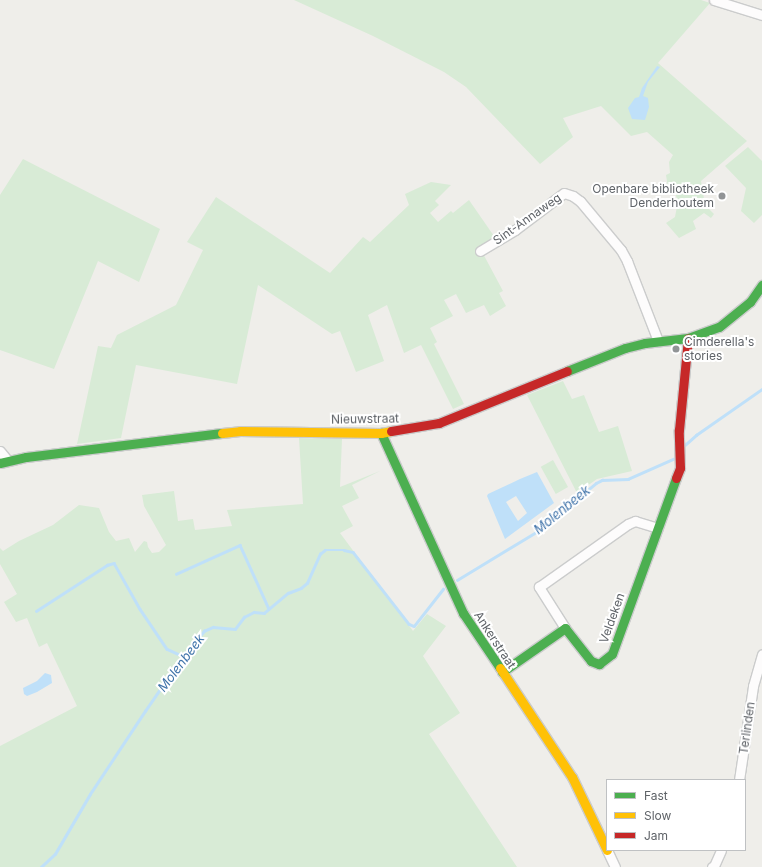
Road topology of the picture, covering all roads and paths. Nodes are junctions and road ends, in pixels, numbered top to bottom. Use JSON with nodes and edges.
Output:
{"nodes":[{"id":1,"x":714,"y":0,"type":"edge"},
{"id":2,"x":762,"y":15,"type":"edge"},
{"id":3,"x":480,"y":251,"type":"dead end"},
{"id":4,"x":762,"y":285,"type":"edge"},
{"id":5,"x":688,"y":338,"type":"junction"},
{"id":6,"x":658,"y":341,"type":"junction"},
{"id":7,"x":381,"y":433,"type":"junction"},
{"id":8,"x":0,"y":451,"type":"edge"},
{"id":9,"x":4,"y":462,"type":"edge"},
{"id":10,"x":658,"y":528,"type":"junction"},
{"id":11,"x":565,"y":628,"type":"junction"},
{"id":12,"x":762,"y":654,"type":"edge"},
{"id":13,"x":502,"y":672,"type":"junction"},
{"id":14,"x":739,"y":779,"type":"edge"},
{"id":15,"x":606,"y":848,"type":"edge"},
{"id":16,"x":607,"y":851,"type":"edge"},
{"id":17,"x":721,"y":851,"type":"edge"},
{"id":18,"x":615,"y":867,"type":"edge"},
{"id":19,"x":715,"y":867,"type":"edge"}],
"edges":[{"from":1,"to":2,"type":"street"},
{"from":3,"to":6,"type":"street","name":"Sint-Annaweg"},
{"from":4,"to":5,"type":"street","name":"Nieuwstraat"},
{"from":5,"to":6,"type":"street","name":"Nieuwstraat"},
{"from":5,"to":10,"type":"street","name":"Veldeken"},
{"from":6,"to":7,"type":"street","name":"Nieuwstraat"},
{"from":7,"to":9,"type":"street","name":"Nieuwstraat"},
{"from":7,"to":13,"type":"street","name":"Ankerstraat"},
{"from":8,"to":9,"type":"street"},
{"from":10,"to":11,"type":"street","name":"Veldeken"},
{"from":10,"to":11,"type":"street","name":"Veldeken"},
{"from":11,"to":13,"type":"street"},
{"from":12,"to":14,"type":"street","name":"Terlinden"},
{"from":13,"to":15,"type":"street","name":"Ankerstraat"},
{"from":16,"to":18,"type":"street","name":"Ankerstraat"},
{"from":17,"to":19,"type":"street"}]}
